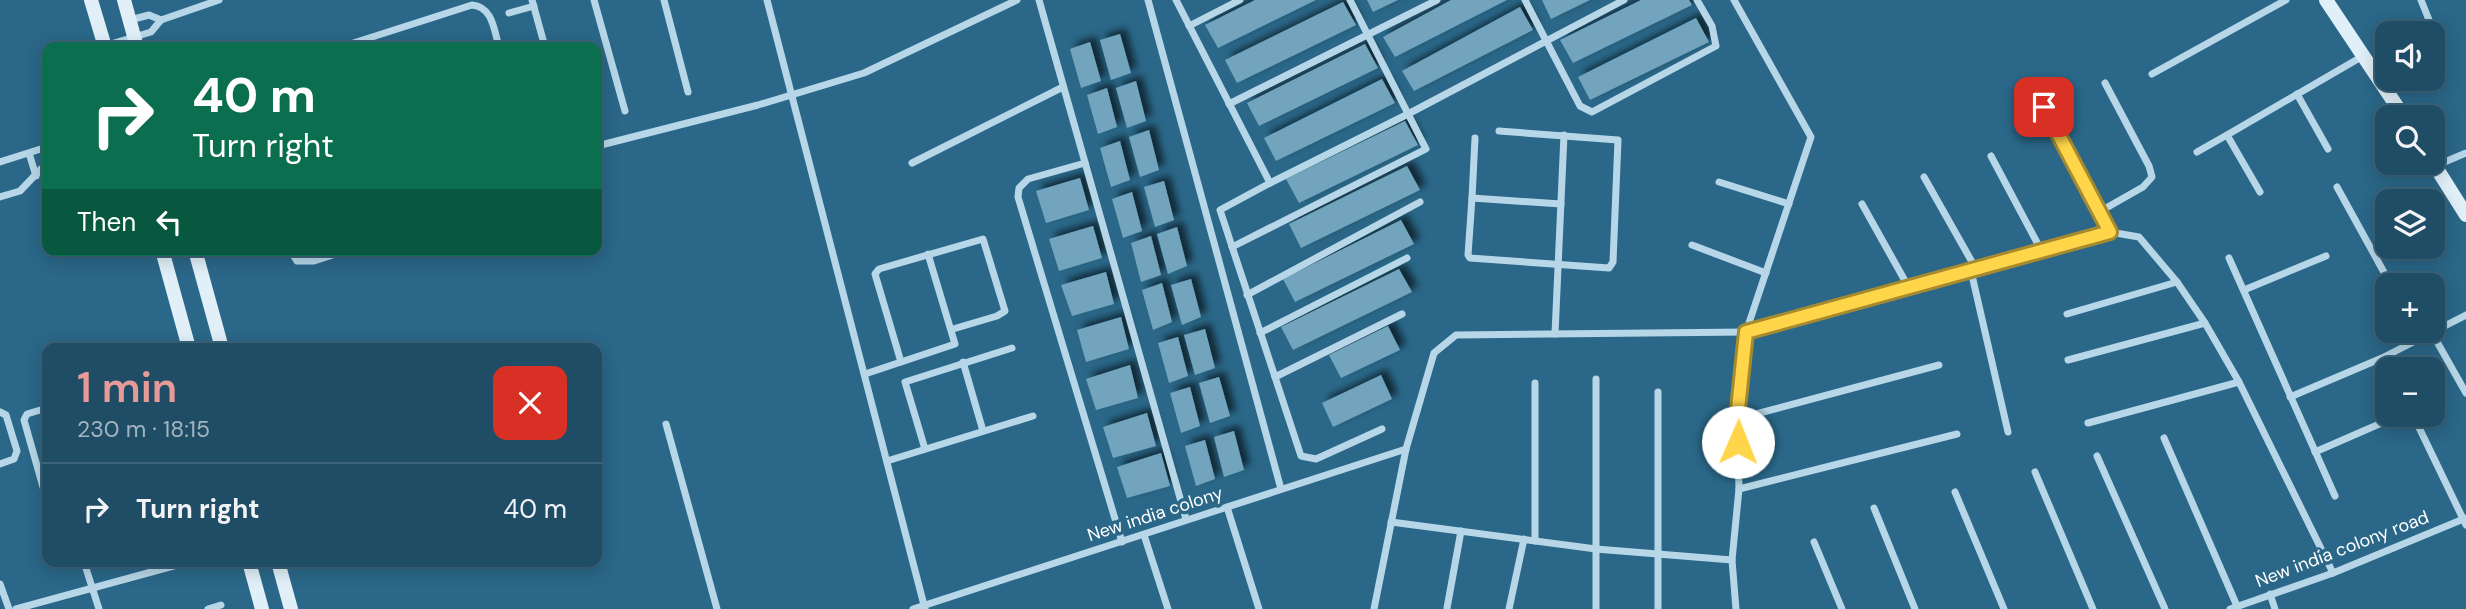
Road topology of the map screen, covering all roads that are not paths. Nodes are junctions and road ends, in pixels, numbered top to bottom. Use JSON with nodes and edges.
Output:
{"nodes":[{"id":1,"x":91,"y":0,"type":"edge"},
{"id":2,"x":124,"y":0,"type":"edge"},
{"id":3,"x":219,"y":0,"type":"edge"},
{"id":4,"x":594,"y":0,"type":"edge"},
{"id":5,"x":664,"y":0,"type":"edge"},
{"id":6,"x":767,"y":0,"type":"edge"},
{"id":7,"x":1017,"y":0,"type":"edge"},
{"id":8,"x":1039,"y":0,"type":"edge"},
{"id":9,"x":1148,"y":0,"type":"edge"},
{"id":10,"x":1176,"y":0,"type":"edge"},
{"id":11,"x":1240,"y":0,"type":"edge"},
{"id":12,"x":1350,"y":0,"type":"edge"},
{"id":13,"x":1437,"y":0,"type":"edge"},
{"id":14,"x":1525,"y":0,"type":"edge"},
{"id":15,"x":1625,"y":0,"type":"edge"},
{"id":16,"x":1697,"y":0,"type":"edge"},
{"id":17,"x":1734,"y":0,"type":"edge"},
{"id":18,"x":2286,"y":0,"type":"edge"},
{"id":19,"x":2326,"y":0,"type":"edge"},
{"id":20,"x":2421,"y":0,"type":"edge"},
{"id":21,"x":533,"y":3,"type":"edge"},
{"id":22,"x":509,"y":13,"type":"dead end"},
{"id":23,"x":130,"y":20,"type":"junction"},
{"id":24,"x":160,"y":20,"type":"junction"},
{"id":25,"x":2429,"y":20,"type":"dead end"},
{"id":26,"x":1189,"y":26,"type":"junction"},
{"id":27,"x":1368,"y":36,"type":"junction"},
{"id":28,"x":103,"y":42,"type":"edge"},
{"id":29,"x":136,"y":42,"type":"edge"},
{"id":30,"x":357,"y":42,"type":"edge"},
{"id":31,"x":497,"y":42,"type":"edge"},
{"id":32,"x":544,"y":42,"type":"edge"},
{"id":33,"x":1546,"y":42,"type":"junction"},
{"id":34,"x":2364,"y":56,"type":"junction"},
{"id":35,"x":2152,"y":74,"type":"dead end"},
{"id":36,"x":2105,"y":83,"type":"dead end"},
{"id":37,"x":1063,"y":87,"type":"junction"},
{"id":38,"x":688,"y":92,"type":"dead end"},
{"id":39,"x":793,"y":94,"type":"junction"},
{"id":40,"x":2297,"y":94,"type":"junction"},
{"id":41,"x":1229,"y":104,"type":"junction"},
{"id":42,"x":2396,"y":105,"type":"edge"},
{"id":43,"x":2044,"y":107,"type":"dead end"},
{"id":44,"x":625,"y":111,"type":"dead end"},
{"id":45,"x":1408,"y":114,"type":"junction"},
{"id":46,"x":1499,"y":131,"type":"dead end"},
{"id":47,"x":1564,"y":135,"type":"junction"},
{"id":48,"x":2227,"y":135,"type":"junction"},
{"id":49,"x":1475,"y":138,"type":"dead end"},
{"id":50,"x":602,"y":145,"type":"edge"},
{"id":51,"x":42,"y":149,"type":"edge"},
{"id":52,"x":2328,"y":149,"type":"dead end"},
{"id":53,"x":2197,"y":152,"type":"dead end"},
{"id":54,"x":29,"y":153,"type":"junction"},
{"id":55,"x":2466,"y":153,"type":"edge"},
{"id":56,"x":1991,"y":156,"type":"dead end"},
{"id":57,"x":2445,"y":160,"type":"edge"},
{"id":58,"x":0,"y":162,"type":"edge"},
{"id":59,"x":912,"y":163,"type":"dead end"},
{"id":60,"x":1085,"y":163,"type":"junction"},
{"id":61,"x":42,"y":168,"type":"edge"},
{"id":62,"x":2441,"y":175,"type":"edge"},
{"id":63,"x":36,"y":176,"type":"junction"},
{"id":64,"x":1924,"y":177,"type":"dead end"},
{"id":65,"x":1719,"y":182,"type":"dead end"},
{"id":66,"x":1270,"y":183,"type":"junction"},
{"id":67,"x":2337,"y":187,"type":"dead end"},
{"id":68,"x":2260,"y":192,"type":"dead end"},
{"id":69,"x":0,"y":197,"type":"edge"},
{"id":70,"x":1472,"y":198,"type":"junction"},
{"id":71,"x":1420,"y":202,"type":"dead end"},
{"id":72,"x":1561,"y":204,"type":"junction"},
{"id":73,"x":1789,"y":204,"type":"junction"},
{"id":74,"x":1862,"y":204,"type":"dead end"},
{"id":75,"x":2099,"y":212,"type":"junction"},
{"id":76,"x":2466,"y":215,"type":"edge"},
{"id":77,"x":2110,"y":232,"type":"junction"},
{"id":78,"x":1692,"y":245,"type":"dead end"},
{"id":79,"x":1232,"y":247,"type":"junction"},
{"id":80,"x":2041,"y":250,"type":"junction"},
{"id":81,"x":928,"y":254,"type":"junction"},
{"id":82,"x":164,"y":256,"type":"edge"},
{"id":83,"x":197,"y":256,"type":"edge"},
{"id":84,"x":294,"y":256,"type":"edge"},
{"id":85,"x":326,"y":256,"type":"edge"},
{"id":86,"x":2326,"y":256,"type":"dead end"},
{"id":87,"x":1407,"y":258,"type":"dead end"},
{"id":88,"x":2230,"y":258,"type":"dead end"},
{"id":89,"x":1558,"y":265,"type":"junction"},
{"id":90,"x":1973,"y":270,"type":"junction"},
{"id":91,"x":1766,"y":273,"type":"junction"},
{"id":92,"x":2384,"y":273,"type":"edge"},
{"id":93,"x":2177,"y":282,"type":"junction"},
{"id":94,"x":1909,"y":288,"type":"junction"},
{"id":95,"x":2244,"y":290,"type":"junction"},
{"id":96,"x":1247,"y":295,"type":"junction"},
{"id":97,"x":1402,"y":314,"type":"dead end"},
{"id":98,"x":2067,"y":314,"type":"dead end"},
{"id":99,"x":2466,"y":315,"type":"edge"},
{"id":100,"x":2204,"y":323,"type":"junction"},
{"id":101,"x":2445,"y":326,"type":"edge"},
{"id":102,"x":953,"y":329,"type":"junction"},
{"id":103,"x":1746,"y":332,"type":"junction"},
{"id":104,"x":1260,"y":333,"type":"junction"},
{"id":105,"x":1555,"y":334,"type":"junction"},
{"id":106,"x":188,"y":343,"type":"edge"},
{"id":107,"x":221,"y":343,"type":"edge"},
{"id":108,"x":2412,"y":343,"type":"edge"},
{"id":109,"x":2438,"y":343,"type":"edge"},
{"id":110,"x":1012,"y":348,"type":"dead end"},
{"id":111,"x":2068,"y":360,"type":"dead end"},
{"id":112,"x":901,"y":362,"type":"junction"},
{"id":113,"x":963,"y":362,"type":"junction"},
{"id":114,"x":1939,"y":365,"type":"dead end"},
{"id":115,"x":864,"y":374,"type":"junction"},
{"id":116,"x":1275,"y":377,"type":"junction"},
{"id":117,"x":1596,"y":379,"type":"dead end"},
{"id":118,"x":2239,"y":382,"type":"junction"},
{"id":119,"x":1535,"y":383,"type":"dead end"},
{"id":120,"x":1658,"y":392,"type":"dead end"},
{"id":121,"x":2466,"y":393,"type":"edge"},
{"id":122,"x":2290,"y":397,"type":"junction"},
{"id":123,"x":42,"y":410,"type":"edge"},
{"id":124,"x":0,"y":412,"type":"edge"},
{"id":125,"x":1034,"y":416,"type":"dead end"},
{"id":126,"x":1737,"y":419,"type":"junction"},
{"id":127,"x":2088,"y":423,"type":"dead end"},
{"id":128,"x":666,"y":424,"type":"dead end"},
{"id":129,"x":2375,"y":426,"type":"edge"},
{"id":130,"x":2419,"y":427,"type":"edge"},
{"id":131,"x":1382,"y":429,"type":"dead end"},
{"id":132,"x":983,"y":431,"type":"junction"},
{"id":133,"x":2008,"y":432,"type":"dead end"},
{"id":134,"x":1957,"y":434,"type":"dead end"},
{"id":135,"x":2164,"y":438,"type":"dead end"},
{"id":136,"x":925,"y":449,"type":"junction"},
{"id":137,"x":1406,"y":449,"type":"junction"},
{"id":138,"x":2315,"y":452,"type":"junction"},
{"id":139,"x":2098,"y":456,"type":"dead end"},
{"id":140,"x":887,"y":461,"type":"junction"},
{"id":141,"x":0,"y":464,"type":"edge"},
{"id":142,"x":2035,"y":472,"type":"dead end"},
{"id":143,"x":42,"y":484,"type":"edge"},
{"id":144,"x":1281,"y":489,"type":"junction"},
{"id":145,"x":1739,"y":489,"type":"junction"},
{"id":146,"x":1955,"y":492,"type":"dead end"},
{"id":147,"x":2335,"y":496,"type":"dead end"},
{"id":148,"x":1227,"y":507,"type":"junction"},
{"id":149,"x":1874,"y":508,"type":"dead end"},
{"id":150,"x":1186,"y":519,"type":"junction"},
{"id":151,"x":2465,"y":521,"type":"edge"},
{"id":152,"x":1391,"y":522,"type":"junction"},
{"id":153,"x":1461,"y":531,"type":"junction"},
{"id":154,"x":1144,"y":535,"type":"junction"},
{"id":155,"x":1524,"y":540,"type":"junction"},
{"id":156,"x":1535,"y":541,"type":"junction"},
{"id":157,"x":1122,"y":542,"type":"junction"},
{"id":158,"x":1814,"y":542,"type":"dead end"},
{"id":159,"x":1595,"y":549,"type":"junction"},
{"id":160,"x":1658,"y":554,"type":"junction"},
{"id":161,"x":1732,"y":560,"type":"junction"},
{"id":162,"x":86,"y":567,"type":"edge"},
{"id":163,"x":170,"y":567,"type":"edge"},
{"id":164,"x":250,"y":567,"type":"edge"},
{"id":165,"x":279,"y":567,"type":"edge"},
{"id":166,"x":2333,"y":573,"type":"junction"},
{"id":167,"x":0,"y":584,"type":"edge"},
{"id":168,"x":92,"y":588,"type":"junction"},
{"id":169,"x":2270,"y":594,"type":"junction"},
{"id":170,"x":221,"y":606,"type":"dead end"},
{"id":171,"x":924,"y":607,"type":"edge"},
{"id":172,"x":1447,"y":608,"type":"edge"},
{"id":173,"x":2233,"y":608,"type":"edge"},
{"id":174,"x":9,"y":609,"type":"edge"},
{"id":175,"x":16,"y":609,"type":"edge"},
{"id":176,"x":99,"y":609,"type":"edge"},
{"id":177,"x":208,"y":609,"type":"edge"},
{"id":178,"x":262,"y":609,"type":"edge"},
{"id":179,"x":290,"y":609,"type":"edge"},
{"id":180,"x":717,"y":609,"type":"edge"},
{"id":181,"x":913,"y":609,"type":"edge"},
{"id":182,"x":1168,"y":609,"type":"edge"},
{"id":183,"x":1259,"y":609,"type":"edge"},
{"id":184,"x":1374,"y":609,"type":"edge"},
{"id":185,"x":1509,"y":609,"type":"edge"},
{"id":186,"x":1596,"y":609,"type":"edge"},
{"id":187,"x":1658,"y":609,"type":"edge"},
{"id":188,"x":1736,"y":609,"type":"edge"},
{"id":189,"x":1842,"y":609,"type":"edge"},
{"id":190,"x":1915,"y":609,"type":"edge"},
{"id":191,"x":2004,"y":609,"type":"edge"},
{"id":192,"x":2093,"y":609,"type":"edge"},
{"id":193,"x":2165,"y":609,"type":"edge"},
{"id":194,"x":2275,"y":609,"type":"edge"}],
"edges":[{"from":1,"to":28,"type":"street"},
{"from":2,"to":23,"type":"street"},
{"from":3,"to":24,"type":"street"},
{"from":4,"to":44,"type":"street"},
{"from":5,"to":38,"type":"street"},
{"from":6,"to":39,"type":"street"},
{"from":7,"to":39,"type":"street"},
{"from":8,"to":37,"type":"street"},
{"from":9,"to":144,"type":"street"},
{"from":10,"to":26,"type":"street"},
{"from":11,"to":26,"type":"street"},
{"from":12,"to":27,"type":"street"},
{"from":13,"to":27,"type":"street"},
{"from":14,"to":33,"type":"street"},
{"from":15,"to":33,"type":"street"},
{"from":16,"to":33,"type":"street"},
{"from":17,"to":73,"type":"street"},
{"from":18,"to":35,"type":"street"},
{"from":19,"to":34,"type":"street"},
{"from":20,"to":25,"type":"street"},
{"from":21,"to":22,"type":"street"},
{"from":21,"to":32,"type":"street"},
{"from":23,"to":24,"type":"street"},
{"from":23,"to":29,"type":"street"},
{"from":24,"to":29,"type":"street"},
{"from":26,"to":41,"type":"street"},
{"from":27,"to":41,"type":"street"},
{"from":27,"to":45,"type":"street"},
{"from":30,"to":31,"type":"street"},
{"from":33,"to":45,"type":"street"},
{"from":34,"to":40,"type":"street"},
{"from":34,"to":42,"type":"street"},
{"from":36,"to":75,"type":"street"},
{"from":37,"to":59,"type":"street"},
{"from":37,"to":60,"type":"street"},
{"from":39,"to":50,"type":"street"},
{"from":39,"to":115,"type":"street"},
{"from":40,"to":48,"type":"street"},
{"from":40,"to":52,"type":"street"},
{"from":41,"to":66,"type":"street"},
{"from":43,"to":75,"type":"street"},
{"from":45,"to":66,"type":"street"},
{"from":45,"to":79,"type":"street"},
{"from":46,"to":47,"type":"street"},
{"from":47,"to":72,"type":"street"},
{"from":47,"to":89,"type":"street"},
{"from":48,"to":53,"type":"street"},
{"from":48,"to":68,"type":"street"},
{"from":49,"to":70,"type":"street"},
{"from":51,"to":54,"type":"street"},
{"from":54,"to":58,"type":"street"},
{"from":54,"to":63,"type":"street"},
{"from":55,"to":57,"type":"street"},
{"from":56,"to":80,"type":"street"},
{"from":60,"to":150,"type":"street"},
{"from":60,"to":157,"type":"street"},
{"from":61,"to":63,"type":"street"},
{"from":62,"to":76,"type":"street"},
{"from":63,"to":69,"type":"street"},
{"from":64,"to":90,"type":"street"},
{"from":65,"to":73,"type":"street"},
{"from":66,"to":79,"type":"street"},
{"from":67,"to":92,"type":"street"},
{"from":70,"to":72,"type":"street"},
{"from":70,"to":89,"type":"street"},
{"from":71,"to":96,"type":"street"},
{"from":72,"to":89,"type":"street"},
{"from":73,"to":91,"type":"street"},
{"from":74,"to":94,"type":"street"},
{"from":75,"to":77,"type":"street"},
{"from":77,"to":80,"type":"street"},
{"from":77,"to":93,"type":"street"},
{"from":78,"to":91,"type":"street"},
{"from":79,"to":96,"type":"street"},
{"from":80,"to":90,"type":"street"},
{"from":81,"to":102,"type":"street"},
{"from":81,"to":102,"type":"street"},
{"from":81,"to":112,"type":"street"},
{"from":82,"to":106,"type":"street"},
{"from":83,"to":107,"type":"street"},
{"from":84,"to":85,"type":"street"},
{"from":86,"to":95,"type":"street"},
{"from":87,"to":104,"type":"street"},
{"from":88,"to":95,"type":"street"},
{"from":89,"to":105,"type":"street"},
{"from":90,"to":94,"type":"street"},
{"from":90,"to":133,"type":"street"},
{"from":91,"to":103,"type":"street"},
{"from":93,"to":98,"type":"street"},
{"from":93,"to":100,"type":"street"},
{"from":94,"to":103,"type":"street"},
{"from":95,"to":122,"type":"street"},
{"from":96,"to":104,"type":"street"},
{"from":97,"to":116,"type":"street"},
{"from":99,"to":101,"type":"street"},
{"from":100,"to":111,"type":"street"},
{"from":100,"to":118,"type":"street"},
{"from":102,"to":112,"type":"street"},
{"from":103,"to":105,"type":"street"},
{"from":103,"to":126,"type":"street"},
{"from":104,"to":116,"type":"street"},
{"from":105,"to":137,"type":"street"},
{"from":108,"to":122,"type":"street"},
{"from":109,"to":121,"type":"street"},
{"from":110,"to":113,"type":"street"},
{"from":112,"to":115,"type":"street"},
{"from":113,"to":132,"type":"street"},
{"from":113,"to":136,"type":"street"},
{"from":114,"to":126,"type":"street"},
{"from":115,"to":140,"type":"street"},
{"from":116,"to":131,"type":"street"},
{"from":117,"to":159,"type":"street"},
{"from":118,"to":127,"type":"street"},
{"from":118,"to":166,"type":"street"},
{"from":119,"to":156,"type":"street"},
{"from":120,"to":160,"type":"street"},
{"from":122,"to":138,"type":"street"},
{"from":123,"to":143,"type":"street"},
{"from":124,"to":141,"type":"street"},
{"from":125,"to":132,"type":"street"},
{"from":126,"to":145,"type":"street"},
{"from":128,"to":180,"type":"street"},
{"from":129,"to":138,"type":"street"},
{"from":130,"to":151,"type":"street"},
{"from":132,"to":136,"type":"street"},
{"from":134,"to":145,"type":"street"},
{"from":135,"to":173,"type":"street"},
{"from":136,"to":140,"type":"street"},
{"from":137,"to":144,"type":"street","name":"New india colony"},
{"from":137,"to":152,"type":"street"},
{"from":138,"to":147,"type":"street"},
{"from":139,"to":193,"type":"street"},
{"from":140,"to":171,"type":"street"},
{"from":142,"to":192,"type":"street"},
{"from":144,"to":148,"type":"street","name":"New india colony"},
{"from":145,"to":161,"type":"street"},
{"from":146,"to":191,"type":"street"},
{"from":148,"to":150,"type":"street","name":"New india colony"},
{"from":148,"to":183,"type":"street"},
{"from":149,"to":190,"type":"street"},
{"from":150,"to":154,"type":"street","name":"New india colony"},
{"from":151,"to":166,"type":"street","name":"New india colony road"},
{"from":152,"to":153,"type":"street"},
{"from":152,"to":184,"type":"street"},
{"from":153,"to":155,"type":"street"},
{"from":153,"to":172,"type":"street"},
{"from":154,"to":157,"type":"street","name":"New india colony"},
{"from":154,"to":182,"type":"street"},
{"from":155,"to":156,"type":"street"},
{"from":155,"to":185,"type":"street"},
{"from":156,"to":159,"type":"street"},
{"from":157,"to":171,"type":"street","name":"New india colony"},
{"from":158,"to":189,"type":"street"},
{"from":159,"to":160,"type":"street"},
{"from":159,"to":186,"type":"street"},
{"from":160,"to":161,"type":"street"},
{"from":160,"to":187,"type":"street"},
{"from":161,"to":188,"type":"street"},
{"from":162,"to":168,"type":"street"},
{"from":163,"to":168,"type":"street"},
{"from":164,"to":178,"type":"street"},
{"from":165,"to":179,"type":"street"},
{"from":166,"to":169,"type":"street","name":"New india colony road"},
{"from":167,"to":174,"type":"street"},
{"from":168,"to":175,"type":"street"},
{"from":168,"to":176,"type":"street"},
{"from":169,"to":173,"type":"street","name":"New india colony road"},
{"from":169,"to":194,"type":"street"},
{"from":170,"to":177,"type":"street"},
{"from":171,"to":181,"type":"street","name":"New india colony"}]}
